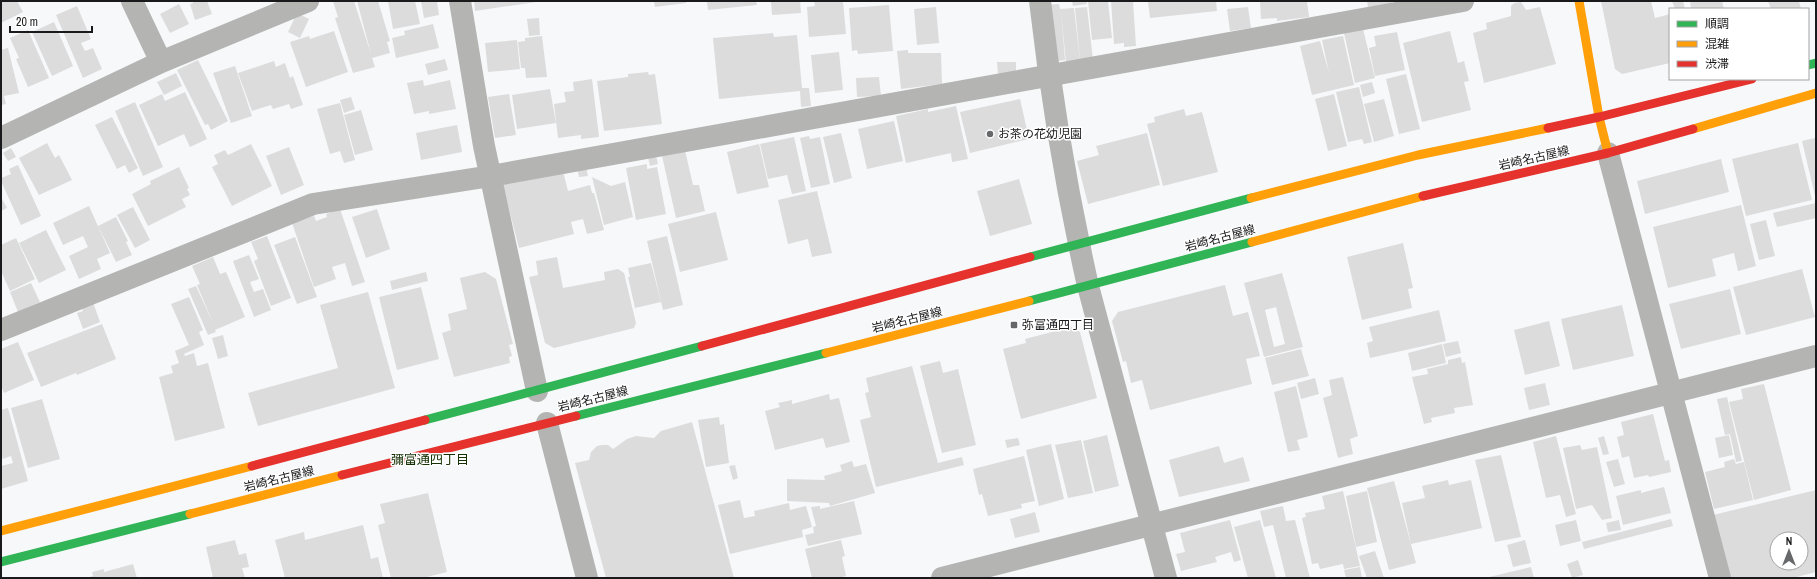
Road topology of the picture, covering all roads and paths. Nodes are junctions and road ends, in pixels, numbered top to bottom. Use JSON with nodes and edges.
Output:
{"nodes":[{"id":1,"x":132,"y":1,"type":"edge"},
{"id":2,"x":308,"y":1,"type":"edge"},
{"id":3,"x":460,"y":1,"type":"edge"},
{"id":4,"x":1040,"y":1,"type":"edge"},
{"id":5,"x":1462,"y":1,"type":"edge"},
{"id":6,"x":1579,"y":1,"type":"edge"},
{"id":7,"x":161,"y":62,"type":"junction"},
{"id":8,"x":1048,"y":76,"type":"junction"},
{"id":9,"x":1748,"y":80,"type":"edge"},
{"id":10,"x":1816,"y":93,"type":"edge"},
{"id":11,"x":1599,"y":117,"type":"junction"},
{"id":12,"x":1,"y":138,"type":"edge"},
{"id":13,"x":1608,"y":153,"type":"junction"},
{"id":14,"x":491,"y":176,"type":"junction"},
{"id":15,"x":1078,"y":243,"type":"junction"},
{"id":16,"x":1088,"y":286,"type":"junction"},
{"id":17,"x":1,"y":330,"type":"edge"},
{"id":18,"x":1816,"y":356,"type":"edge"},
{"id":19,"x":537,"y":391,"type":"junction"},
{"id":20,"x":1671,"y":393,"type":"junction"},
{"id":21,"x":547,"y":423,"type":"junction"},
{"id":22,"x":1151,"y":525,"type":"junction"},
{"id":23,"x":1,"y":531,"type":"edge"},
{"id":24,"x":1,"y":562,"type":"edge"},
{"id":25,"x":587,"y":578,"type":"edge"},
{"id":26,"x":942,"y":578,"type":"edge"},
{"id":27,"x":1166,"y":578,"type":"edge"},
{"id":28,"x":1720,"y":578,"type":"edge"}],
"edges":[{"from":1,"to":7,"type":"street"},
{"from":2,"to":7,"type":"street"},
{"from":3,"to":14,"type":"street"},
{"from":4,"to":8,"type":"street"},
{"from":5,"to":8,"type":"street"},
{"from":6,"to":11,"type":"main road"},
{"from":7,"to":12,"type":"street"},
{"from":8,"to":14,"type":"street"},
{"from":8,"to":15,"type":"street"},
{"from":9,"to":11,"type":"main road","name":"岩崎名古屋線"},
{"from":10,"to":13,"type":"main road","name":"岩崎名古屋線"},
{"from":11,"to":13,"type":"main road"},
{"from":11,"to":15,"type":"main road","name":"岩崎名古屋線"},
{"from":13,"to":16,"type":"main road","name":"岩崎名古屋線"},
{"from":13,"to":20,"type":"street"},
{"from":14,"to":17,"type":"street"},
{"from":14,"to":19,"type":"street"},
{"from":15,"to":16,"type":"street"},
{"from":15,"to":19,"type":"main road","name":"岩崎名古屋線"},
{"from":16,"to":21,"type":"main road","name":"岩崎名古屋線"},
{"from":16,"to":22,"type":"street"},
{"from":18,"to":20,"type":"street"},
{"from":19,"to":23,"type":"main road","name":"岩崎名古屋線"},
{"from":20,"to":22,"type":"street"},
{"from":20,"to":28,"type":"street"},
{"from":21,"to":24,"type":"main road","name":"岩崎名古屋線"},
{"from":21,"to":25,"type":"street"},
{"from":22,"to":26,"type":"street"},
{"from":22,"to":27,"type":"street"}]}
